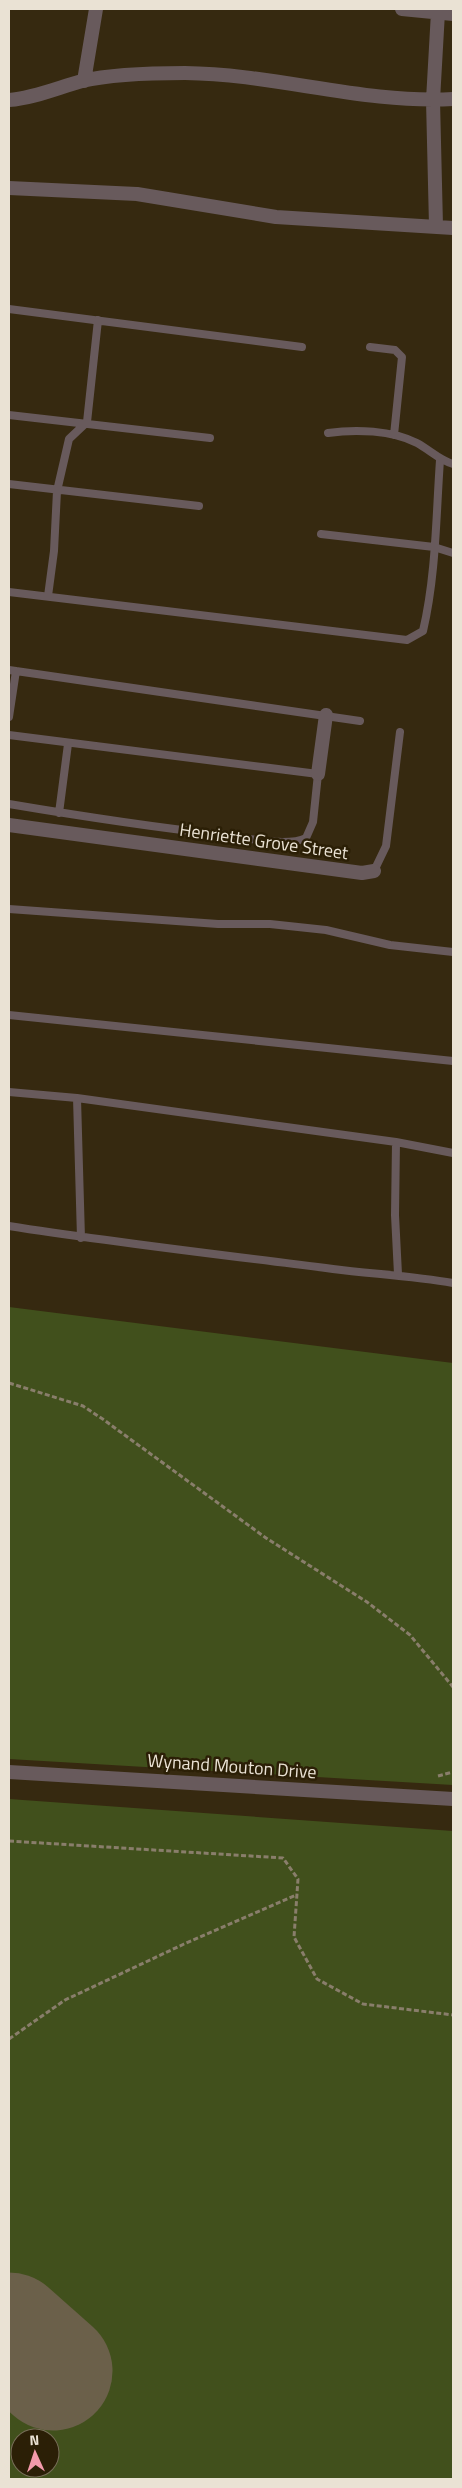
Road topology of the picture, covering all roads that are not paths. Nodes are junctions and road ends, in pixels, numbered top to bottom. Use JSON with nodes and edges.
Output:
{"nodes":[{"id":1,"x":96,"y":9,"type":"edge"},
{"id":2,"x":402,"y":9,"type":"edge"},
{"id":3,"x":438,"y":12,"type":"junction"},
{"id":4,"x":453,"y":14,"type":"edge"},
{"id":5,"x":84,"y":81,"type":"junction"},
{"id":6,"x":453,"y":99,"type":"edge"},
{"id":7,"x":9,"y":100,"type":"edge"},
{"id":8,"x":433,"y":100,"type":"junction"},
{"id":9,"x":9,"y":188,"type":"edge"},
{"id":10,"x":436,"y":226,"type":"junction"},
{"id":11,"x":453,"y":228,"type":"edge"},
{"id":12,"x":9,"y":309,"type":"edge"},
{"id":13,"x":98,"y":320,"type":"junction"},
{"id":14,"x":302,"y":346,"type":"dead end"},
{"id":15,"x":370,"y":347,"type":"dead end"},
{"id":16,"x":9,"y":414,"type":"edge"},
{"id":17,"x":87,"y":422,"type":"junction"},
{"id":18,"x":328,"y":433,"type":"dead end"},
{"id":19,"x":394,"y":435,"type":"junction"},
{"id":20,"x":210,"y":438,"type":"dead end"},
{"id":21,"x":440,"y":460,"type":"junction"},
{"id":22,"x":453,"y":464,"type":"edge"},
{"id":23,"x":9,"y":484,"type":"edge"},
{"id":24,"x":57,"y":491,"type":"junction"},
{"id":25,"x":199,"y":506,"type":"dead end"},
{"id":26,"x":321,"y":534,"type":"dead end"},
{"id":27,"x":434,"y":547,"type":"junction"},
{"id":28,"x":453,"y":553,"type":"edge"},
{"id":29,"x":9,"y":592,"type":"edge"},
{"id":30,"x":48,"y":596,"type":"junction"},
{"id":31,"x":12,"y":671,"type":"edge"},
{"id":32,"x":326,"y":715,"type":"junction"},
{"id":33,"x":9,"y":717,"type":"edge"},
{"id":34,"x":360,"y":721,"type":"dead end"},
{"id":35,"x":400,"y":732,"type":"dead end"},
{"id":36,"x":9,"y":735,"type":"edge"},
{"id":37,"x":68,"y":744,"type":"junction"},
{"id":38,"x":318,"y":774,"type":"junction"},
{"id":39,"x":9,"y":804,"type":"edge"},
{"id":40,"x":60,"y":813,"type":"junction"},
{"id":41,"x":9,"y":825,"type":"edge"},
{"id":42,"x":374,"y":871,"type":"joint"},
{"id":43,"x":9,"y":909,"type":"edge"},
{"id":44,"x":453,"y":952,"type":"edge"},
{"id":45,"x":9,"y":1014,"type":"edge"},
{"id":46,"x":453,"y":1062,"type":"edge"},
{"id":47,"x":9,"y":1092,"type":"edge"},
{"id":48,"x":77,"y":1098,"type":"junction"},
{"id":49,"x":396,"y":1142,"type":"junction"},
{"id":50,"x":453,"y":1153,"type":"edge"},
{"id":51,"x":9,"y":1226,"type":"edge"},
{"id":52,"x":82,"y":1238,"type":"junction"},
{"id":53,"x":398,"y":1274,"type":"junction"},
{"id":54,"x":453,"y":1283,"type":"edge"},
{"id":55,"x":9,"y":1772,"type":"edge"},
{"id":56,"x":453,"y":1799,"type":"edge"}],
"edges":[{"from":1,"to":5,"type":"street"},
{"from":2,"to":3,"type":"street"},
{"from":3,"to":4,"type":"street"},
{"from":3,"to":8,"type":"street"},
{"from":5,"to":7,"type":"street"},
{"from":5,"to":8,"type":"street"},
{"from":6,"to":8,"type":"street"},
{"from":8,"to":10,"type":"street"},
{"from":9,"to":10,"type":"street"},
{"from":10,"to":11,"type":"street"},
{"from":12,"to":13,"type":"lane"},
{"from":13,"to":14,"type":"lane"},
{"from":13,"to":17,"type":"lane"},
{"from":15,"to":19,"type":"lane"},
{"from":16,"to":17,"type":"lane"},
{"from":17,"to":20,"type":"lane"},
{"from":17,"to":24,"type":"lane"},
{"from":18,"to":19,"type":"lane"},
{"from":19,"to":21,"type":"lane"},
{"from":21,"to":22,"type":"lane"},
{"from":21,"to":27,"type":"lane"},
{"from":23,"to":24,"type":"lane"},
{"from":24,"to":25,"type":"lane"},
{"from":24,"to":30,"type":"lane"},
{"from":26,"to":27,"type":"lane"},
{"from":27,"to":28,"type":"lane"},
{"from":27,"to":30,"type":"lane"},
{"from":29,"to":30,"type":"lane"},
{"from":31,"to":32,"type":"lane"},
{"from":31,"to":33,"type":"lane"},
{"from":32,"to":34,"type":"lane"},
{"from":32,"to":38,"type":"street"},
{"from":35,"to":42,"type":"lane","name":"Henriette Grove Street"},
{"from":36,"to":37,"type":"lane"},
{"from":37,"to":38,"type":"lane"},
{"from":37,"to":40,"type":"lane"},
{"from":38,"to":40,"type":"lane"},
{"from":39,"to":40,"type":"lane"},
{"from":41,"to":42,"type":"street","name":"Henriette Grove Street"},
{"from":43,"to":44,"type":"lane"},
{"from":45,"to":46,"type":"lane"},
{"from":47,"to":48,"type":"lane"},
{"from":48,"to":49,"type":"lane"},
{"from":48,"to":52,"type":"lane"},
{"from":49,"to":50,"type":"lane"},
{"from":49,"to":53,"type":"lane"},
{"from":51,"to":52,"type":"lane"},
{"from":52,"to":53,"type":"lane"},
{"from":53,"to":54,"type":"lane"},
{"from":55,"to":56,"type":"street","name":"Wynand Mouton Drive"}]}
